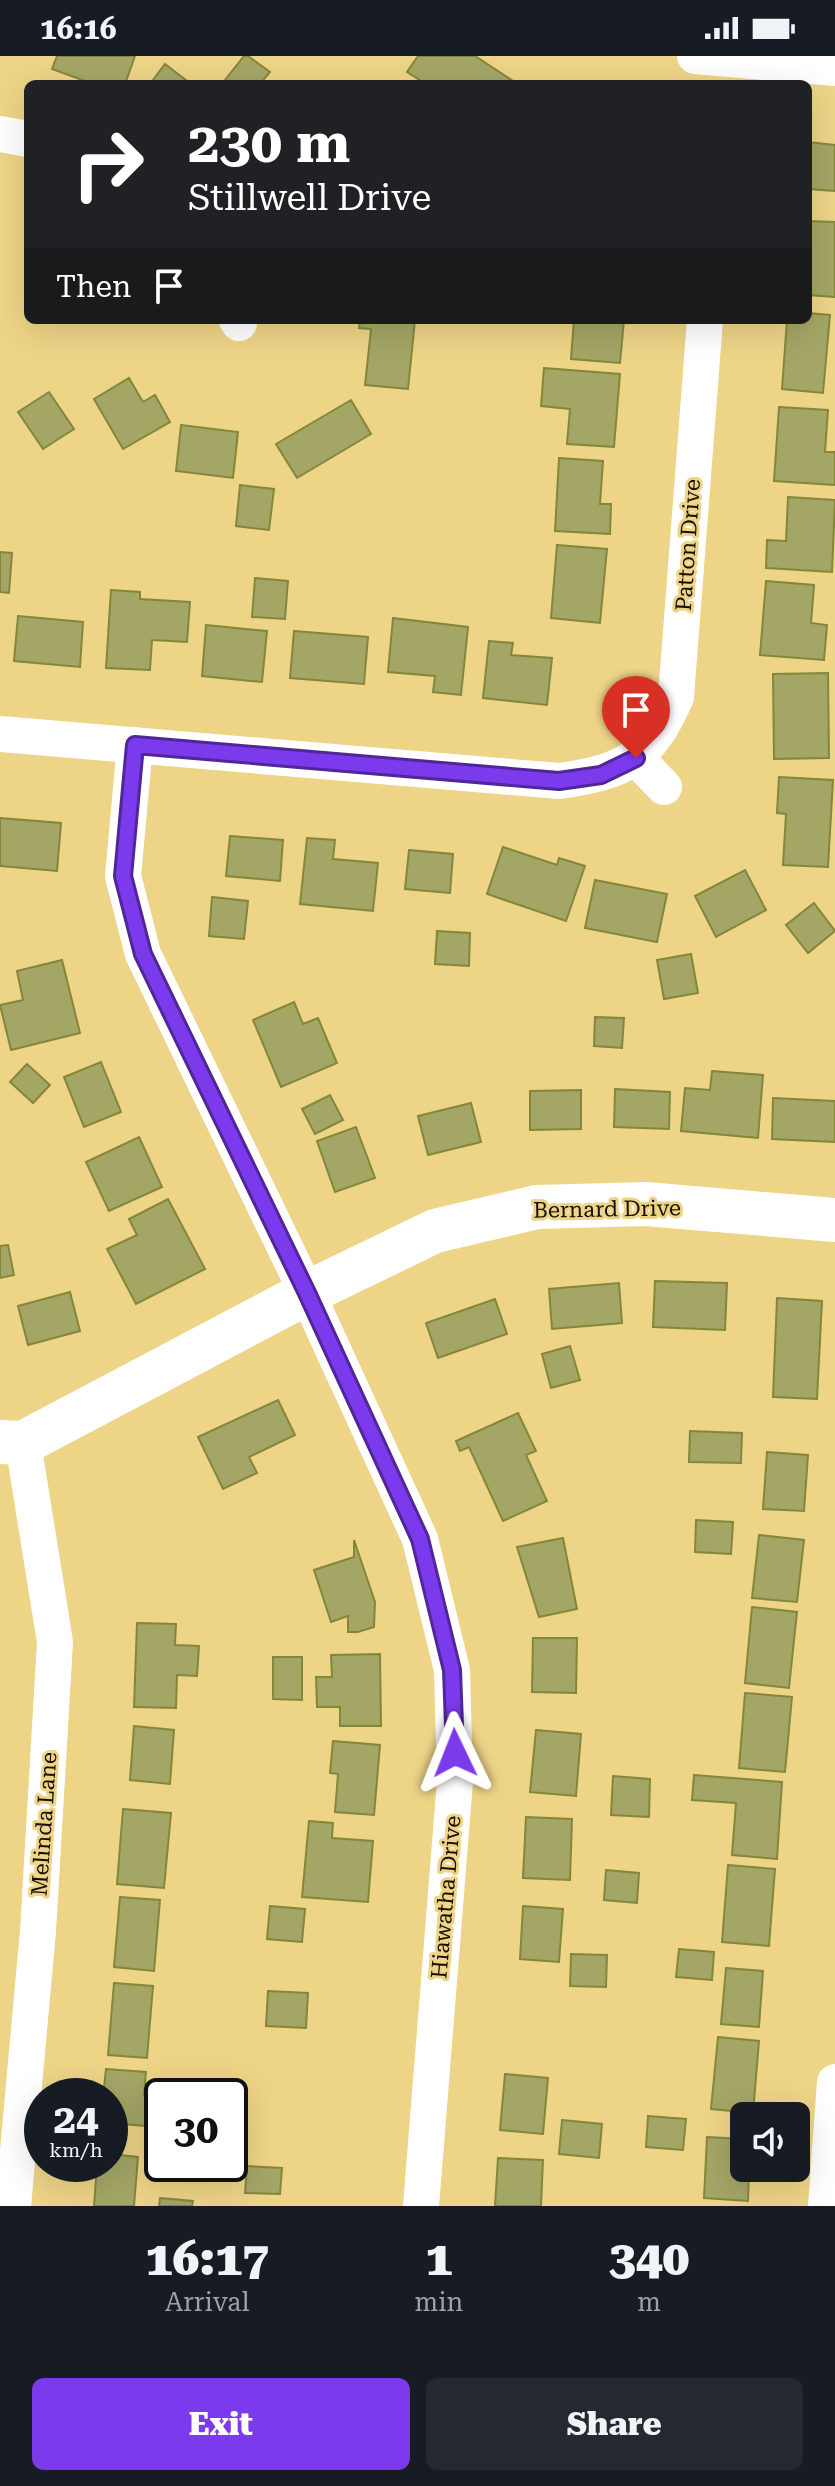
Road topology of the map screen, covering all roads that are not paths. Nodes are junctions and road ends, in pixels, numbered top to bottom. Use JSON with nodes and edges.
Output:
{"nodes":[{"id":1,"x":718,"y":64,"type":"edge"},
{"id":2,"x":835,"y":68,"type":"edge"},
{"id":3,"x":0,"y":134,"type":"edge"},
{"id":4,"x":24,"y":138,"type":"edge"},
{"id":5,"x":705,"y":324,"type":"edge"},
{"id":6,"x":0,"y":734,"type":"edge"},
{"id":7,"x":135,"y":745,"type":"junction"},
{"id":8,"x":636,"y":758,"type":"junction"},
{"id":9,"x":664,"y":787,"type":"dead end"},
{"id":10,"x":835,"y":1220,"type":"edge"},
{"id":11,"x":307,"y":1293,"type":"junction"},
{"id":12,"x":12,"y":1442,"type":"edge"},
{"id":13,"x":835,"y":2082,"type":"edge"},
{"id":14,"x":13,"y":2206,"type":"edge"},
{"id":15,"x":421,"y":2206,"type":"edge"},
{"id":16,"x":826,"y":2206,"type":"edge"}],
"edges":[{"from":1,"to":2,"type":"street"},
{"from":3,"to":4,"type":"street"},
{"from":5,"to":8,"type":"street","name":"Patton Drive"},
{"from":6,"to":7,"type":"street"},
{"from":7,"to":8,"type":"street"},
{"from":7,"to":11,"type":"street","name":"Hiawatha Drive"},
{"from":8,"to":9,"type":"street"},
{"from":10,"to":11,"type":"street","name":"Bernard Drive"},
{"from":11,"to":12,"type":"street","name":"Bernard Drive"},
{"from":11,"to":15,"type":"street","name":"Hiawatha Drive"},
{"from":12,"to":14,"type":"street","name":"Melinda Lane"},
{"from":13,"to":16,"type":"street"}]}
